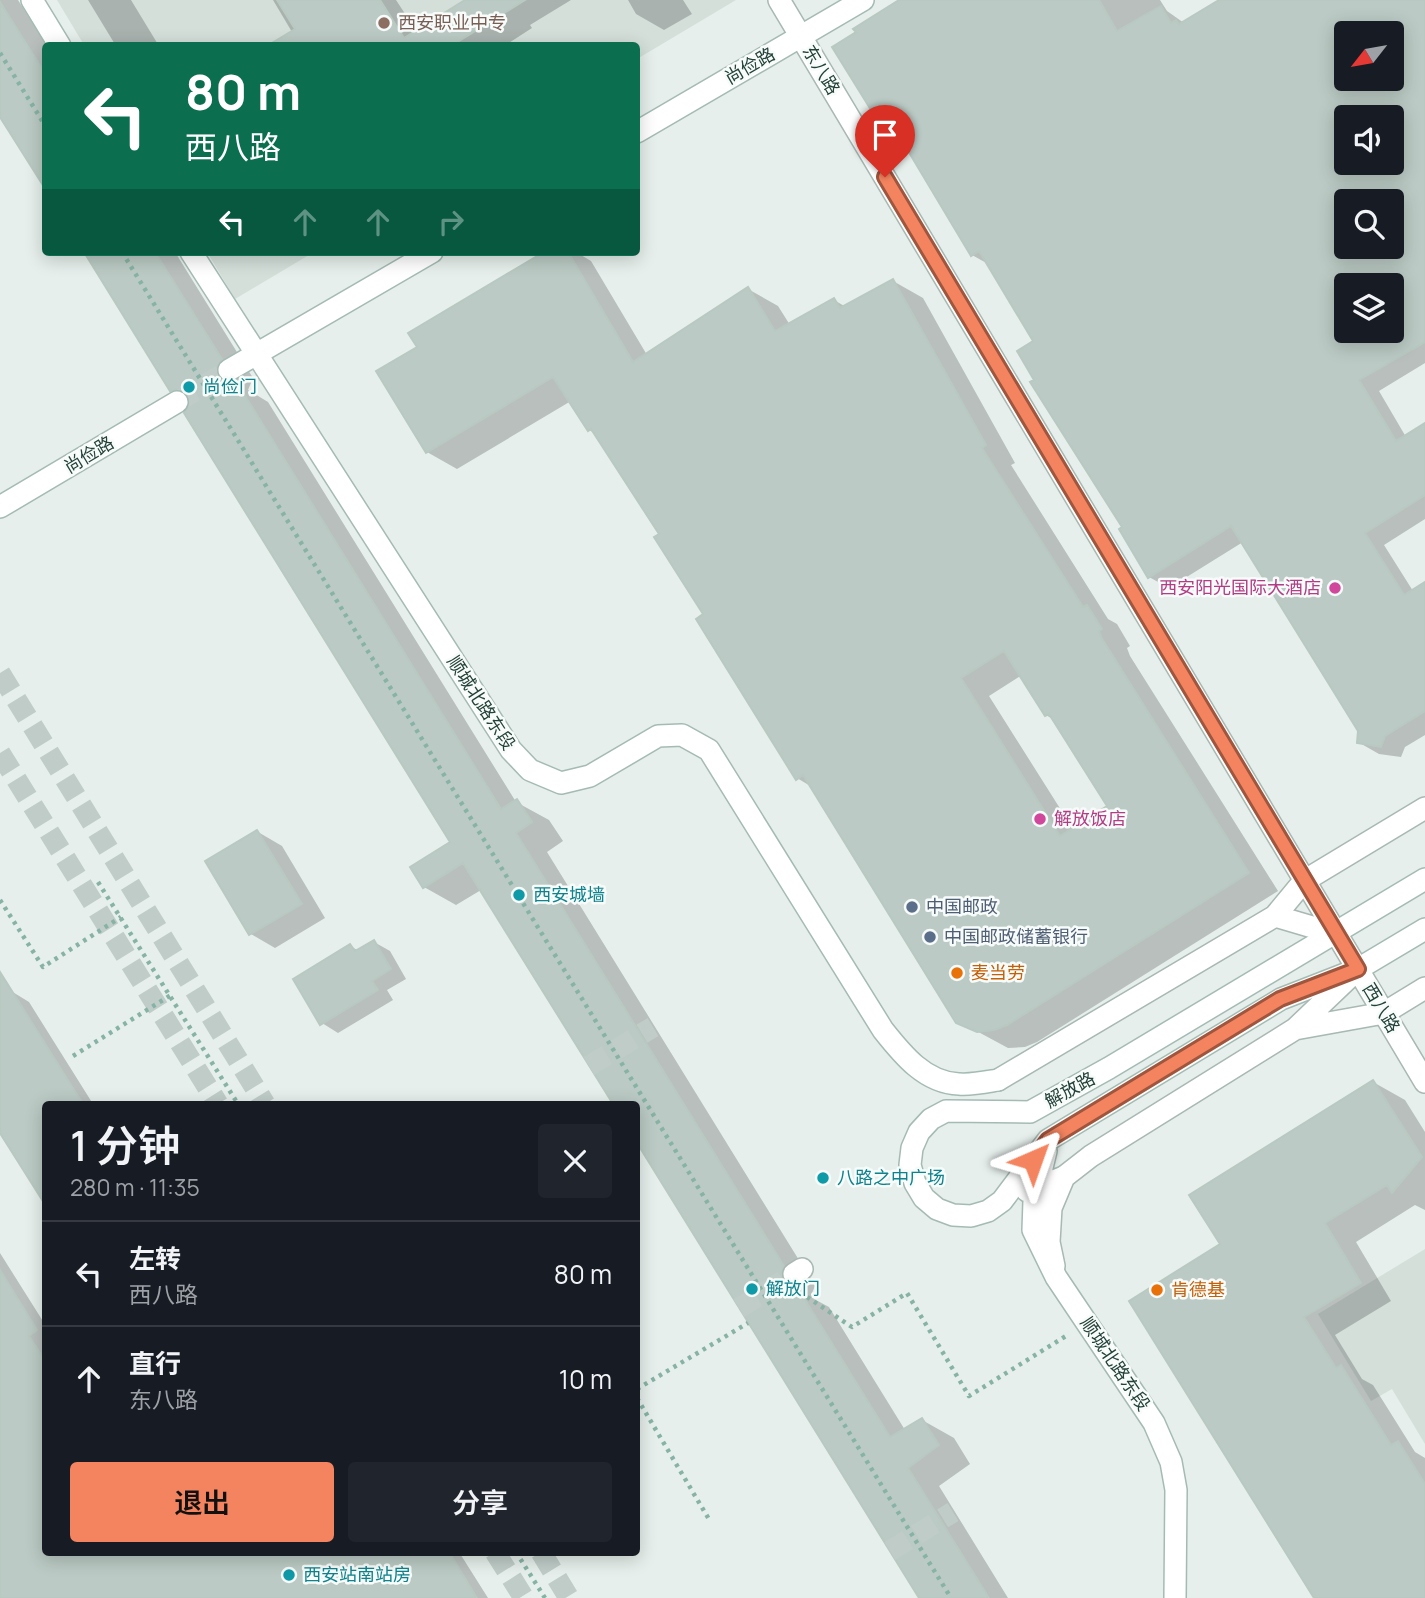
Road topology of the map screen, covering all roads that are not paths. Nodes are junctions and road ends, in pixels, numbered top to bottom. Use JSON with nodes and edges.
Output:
{"nodes":[{"id":1,"x":32,"y":0,"type":"edge"},
{"id":2,"x":779,"y":0,"type":"edge"},
{"id":3,"x":863,"y":0,"type":"edge"},
{"id":4,"x":801,"y":36,"type":"junction"},
{"id":5,"x":58,"y":42,"type":"edge"},
{"id":6,"x":640,"y":130,"type":"edge"},
{"id":7,"x":194,"y":256,"type":"edge"},
{"id":8,"x":425,"y":256,"type":"edge"},
{"id":9,"x":256,"y":355,"type":"junction"},
{"id":10,"x":229,"y":370,"type":"tunnel mouth"},
{"id":11,"x":177,"y":402,"type":"tunnel mouth"},
{"id":12,"x":0,"y":507,"type":"edge"},
{"id":13,"x":1425,"y":808,"type":"edge"},
{"id":14,"x":1425,"y":879,"type":"edge"},
{"id":15,"x":1304,"y":881,"type":"junction"},
{"id":16,"x":1275,"y":916,"type":"junction"},
{"id":17,"x":1425,"y":929,"type":"edge"},
{"id":18,"x":1336,"y":934,"type":"junction"},
{"id":19,"x":1358,"y":969,"type":"junction"},
{"id":20,"x":1425,"y":988,"type":"edge"},
{"id":21,"x":1384,"y":1013,"type":"junction"},
{"id":22,"x":1295,"y":1029,"type":"junction"},
{"id":23,"x":1425,"y":1082,"type":"edge"},
{"id":24,"x":1048,"y":1140,"type":"junction"},
{"id":25,"x":1064,"y":1177,"type":"junction"},
{"id":26,"x":1037,"y":1188,"type":"junction"},
{"id":27,"x":1002,"y":1201,"type":"junction"},
{"id":28,"x":1056,"y":1277,"type":"junction"},
{"id":29,"x":1175,"y":1598,"type":"edge"}],
"edges":[{"from":1,"to":5,"type":"street"},
{"from":2,"to":4,"type":"street","name":"东八路"},
{"from":3,"to":4,"type":"street","name":"尚俭路"},
{"from":4,"to":6,"type":"street","name":"尚俭路"},
{"from":4,"to":15,"type":"street","name":"东八路"},
{"from":7,"to":9,"type":"street","name":"顺城北路东段"},
{"from":8,"to":9,"type":"street"},
{"from":9,"to":10,"type":"street"},
{"from":9,"to":16,"type":"street","name":"顺城北路东段"},
{"from":11,"to":12,"type":"street","name":"尚俭路"},
{"from":13,"to":15,"type":"street"},
{"from":14,"to":18,"type":"street","name":"解放路"},
{"from":15,"to":16,"type":"street"},
{"from":15,"to":18,"type":"street","name":"东八路"},
{"from":16,"to":18,"type":"street"},
{"from":17,"to":19,"type":"street","name":"解放路"},
{"from":18,"to":19,"type":"street","name":"西八路"},
{"from":18,"to":27,"type":"street","name":"解放路"},
{"from":19,"to":21,"type":"street","name":"西八路"},
{"from":19,"to":22,"type":"street"},
{"from":19,"to":24,"type":"street","name":"解放路"},
{"from":20,"to":21,"type":"street"},
{"from":21,"to":22,"type":"street"},
{"from":21,"to":23,"type":"street","name":"西八路"},
{"from":22,"to":25,"type":"street"},
{"from":24,"to":26,"type":"street","name":"顺城北路东段"},
{"from":24,"to":27,"type":"street","name":"解放路"},
{"from":25,"to":26,"type":"street"},
{"from":25,"to":28,"type":"street"},
{"from":26,"to":27,"type":"street"},
{"from":26,"to":28,"type":"street","name":"顺城北路东段"},
{"from":28,"to":29,"type":"street","name":"顺城北路东段"}]}
